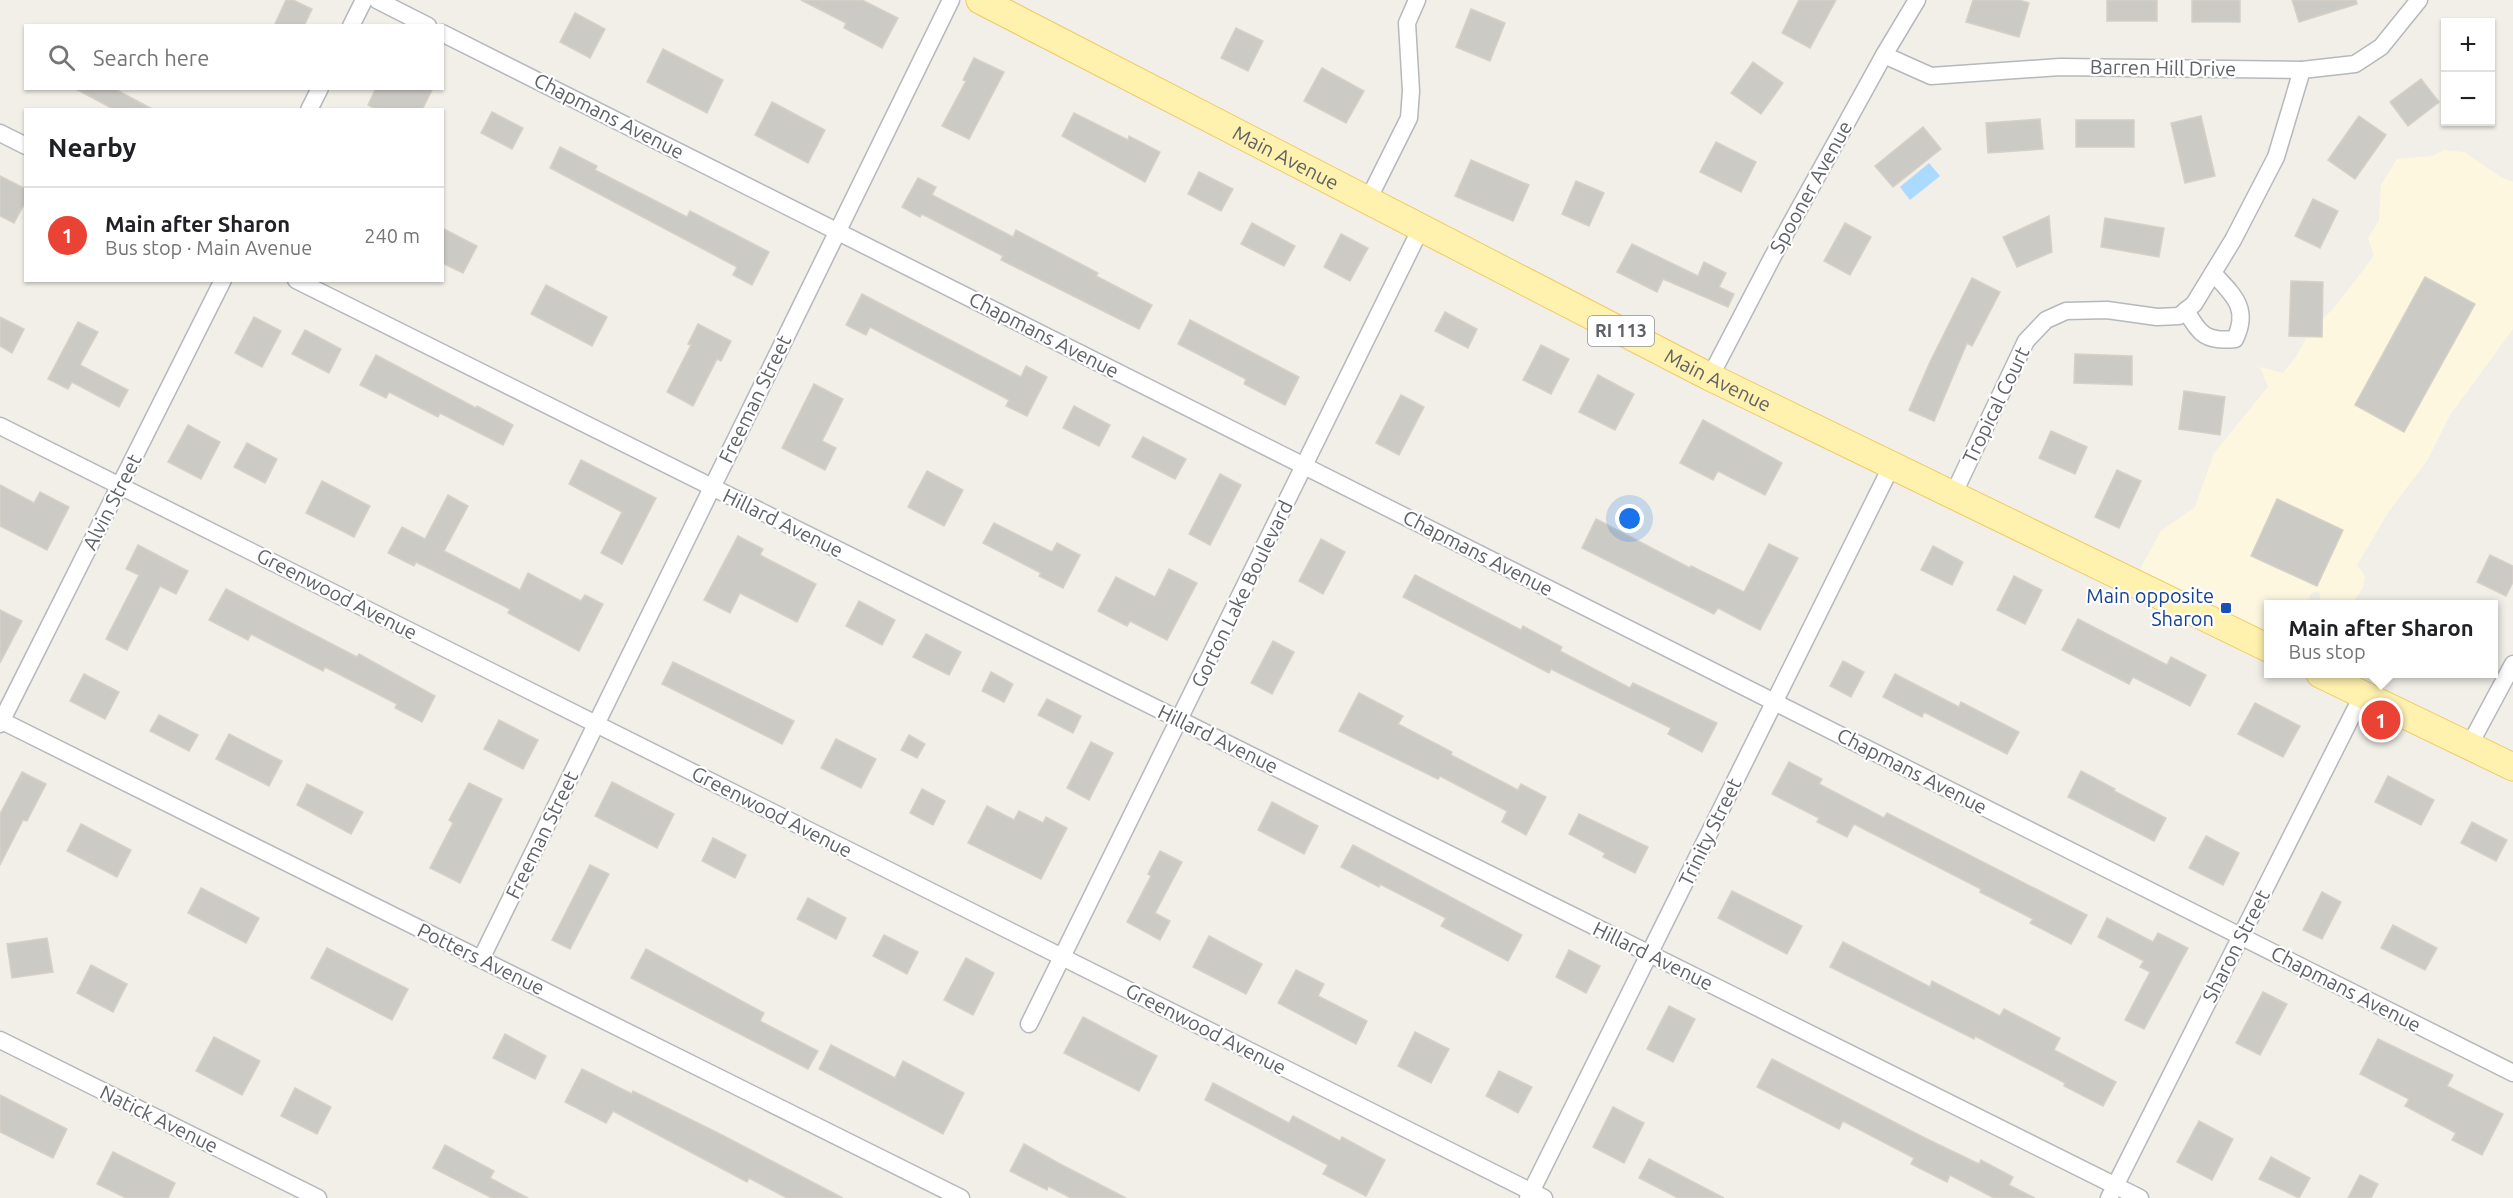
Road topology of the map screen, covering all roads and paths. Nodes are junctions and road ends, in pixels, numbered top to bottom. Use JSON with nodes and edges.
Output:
{"nodes":[{"id":1,"x":364,"y":0,"type":"edge"},
{"id":2,"x":377,"y":0,"type":"edge"},
{"id":3,"x":951,"y":0,"type":"edge"},
{"id":4,"x":980,"y":0,"type":"edge"},
{"id":5,"x":1417,"y":0,"type":"edge"},
{"id":6,"x":1917,"y":0,"type":"edge"},
{"id":7,"x":2419,"y":0,"type":"edge"},
{"id":8,"x":352,"y":24,"type":"edge"},
{"id":9,"x":424,"y":24,"type":"edge"},
{"id":10,"x":444,"y":34,"type":"edge"},
{"id":11,"x":1884,"y":55,"type":"junction"},
{"id":12,"x":2301,"y":70,"type":"junction"},
{"id":13,"x":319,"y":90,"type":"edge"},
{"id":14,"x":310,"y":108,"type":"edge"},
{"id":15,"x":0,"y":133,"type":"edge"},
{"id":16,"x":24,"y":145,"type":"edge"},
{"id":17,"x":1368,"y":200,"type":"junction"},
{"id":18,"x":1421,"y":228,"type":"junction"},
{"id":19,"x":838,"y":231,"type":"junction"},
{"id":20,"x":2213,"y":273,"type":"junction"},
{"id":21,"x":222,"y":282,"type":"edge"},
{"id":22,"x":300,"y":282,"type":"edge"},
{"id":23,"x":2186,"y":310,"type":"junction"},
{"id":24,"x":1710,"y":377,"type":"junction"},
{"id":25,"x":0,"y":426,"type":"edge"},
{"id":26,"x":1892,"y":465,"type":"junction"},
{"id":27,"x":1305,"y":466,"type":"junction"},
{"id":28,"x":120,"y":486,"type":"junction"},
{"id":29,"x":712,"y":488,"type":"junction"},
{"id":30,"x":1953,"y":495,"type":"junction"},
{"id":31,"x":2264,"y":646,"type":"edge"},
{"id":32,"x":2513,"y":664,"type":"edge"},
{"id":33,"x":2328,"y":678,"type":"edge"},
{"id":34,"x":2362,"y":694,"type":"junction"},
{"id":35,"x":1774,"y":702,"type":"junction"},
{"id":36,"x":1179,"y":720,"type":"junction"},
{"id":37,"x":1,"y":722,"type":"edge"},
{"id":38,"x":596,"y":724,"type":"junction"},
{"id":39,"x":2469,"y":746,"type":"junction"},
{"id":40,"x":2513,"y":767,"type":"edge"},
{"id":41,"x":2241,"y":936,"type":"junction"},
{"id":42,"x":1649,"y":954,"type":"junction"},
{"id":43,"x":1063,"y":957,"type":"junction"},
{"id":44,"x":481,"y":960,"type":"junction"},
{"id":45,"x":1029,"y":1024,"type":"dead end"},
{"id":46,"x":0,"y":1040,"type":"edge"},
{"id":47,"x":2513,"y":1073,"type":"edge"},
{"id":48,"x":2112,"y":1192,"type":"edge"},
{"id":49,"x":1534,"y":1196,"type":"edge"},
{"id":50,"x":318,"y":1198,"type":"edge"},
{"id":51,"x":961,"y":1198,"type":"edge"},
{"id":52,"x":2140,"y":1198,"type":"edge"}],
"edges":[{"from":1,"to":8,"type":"street"},
{"from":2,"to":9,"type":"street"},
{"from":3,"to":19,"type":"street","name":"Freeman Street"},
{"from":4,"to":17,"type":"main road","name":"Main Avenue","number":"RI 113"},
{"from":5,"to":17,"type":"street"},
{"from":6,"to":11,"type":"street","name":"Spooner Avenue"},
{"from":7,"to":12,"type":"street","name":"Barren Hill Drive"},
{"from":10,"to":19,"type":"street","name":"Chapmans Avenue"},
{"from":11,"to":12,"type":"street","name":"Barren Hill Drive"},
{"from":11,"to":24,"type":"street","name":"Spooner Avenue"},
{"from":12,"to":20,"type":"street"},
{"from":13,"to":14,"type":"street"},
{"from":15,"to":16,"type":"street"},
{"from":17,"to":18,"type":"main road","name":"Main Avenue","number":"RI 113"},
{"from":18,"to":24,"type":"main road","name":"Main Avenue","number":"RI 113"},
{"from":18,"to":27,"type":"street","name":"Gorton Lake Boulevard"},
{"from":19,"to":27,"type":"street","name":"Chapmans Avenue"},
{"from":19,"to":29,"type":"street","name":"Freeman Street"},
{"from":20,"to":23,"type":"street"},
{"from":20,"to":23,"type":"street"},
{"from":21,"to":28,"type":"street","name":"Alvin Street"},
{"from":22,"to":29,"type":"street","name":"Hillard Avenue"},
{"from":23,"to":30,"type":"street","name":"Tropical Court"},
{"from":24,"to":26,"type":"main road","name":"Main Avenue","number":"RI 113"},
{"from":25,"to":28,"type":"street","name":"Greenwood Avenue"},
{"from":26,"to":30,"type":"main road","name":"Main Avenue","number":"RI 113"},
{"from":26,"to":35,"type":"street","name":"Trinity Street"},
{"from":27,"to":35,"type":"street","name":"Chapmans Avenue"},
{"from":27,"to":36,"type":"street","name":"Gorton Lake Boulevard"},
{"from":28,"to":37,"type":"street","name":"Alvin Street"},
{"from":28,"to":38,"type":"street","name":"Greenwood Avenue"},
{"from":29,"to":36,"type":"street","name":"Hillard Avenue"},
{"from":29,"to":38,"type":"street","name":"Freeman Street"},
{"from":30,"to":31,"type":"main road","name":"Main Avenue","number":"RI 113"},
{"from":32,"to":39,"type":"street"},
{"from":33,"to":34,"type":"main road"},
{"from":34,"to":39,"type":"main road"},
{"from":34,"to":41,"type":"street","name":"Sharon Street"},
{"from":35,"to":41,"type":"street","name":"Chapmans Avenue"},
{"from":35,"to":42,"type":"street","name":"Trinity Street"},
{"from":36,"to":42,"type":"street","name":"Hillard Avenue"},
{"from":36,"to":43,"type":"street","name":"Gorton Lake Boulevard"},
{"from":37,"to":44,"type":"street","name":"Potters Avenue"},
{"from":38,"to":43,"type":"street","name":"Greenwood Avenue"},
{"from":38,"to":44,"type":"street","name":"Freeman Street"},
{"from":39,"to":40,"type":"main road"},
{"from":41,"to":47,"type":"street","name":"Chapmans Avenue"},
{"from":41,"to":48,"type":"street","name":"Sharon Street"},
{"from":42,"to":48,"type":"street","name":"Hillard Avenue"},
{"from":42,"to":49,"type":"street","name":"Trinity Street"},
{"from":43,"to":45,"type":"street","name":"Gorton Lake Boulevard"},
{"from":43,"to":49,"type":"street","name":"Greenwood Avenue"},
{"from":44,"to":51,"type":"street","name":"Potters Avenue"},
{"from":46,"to":50,"type":"street","name":"Natick Avenue"},
{"from":48,"to":52,"type":"street","name":"Hillard Avenue"}]}
